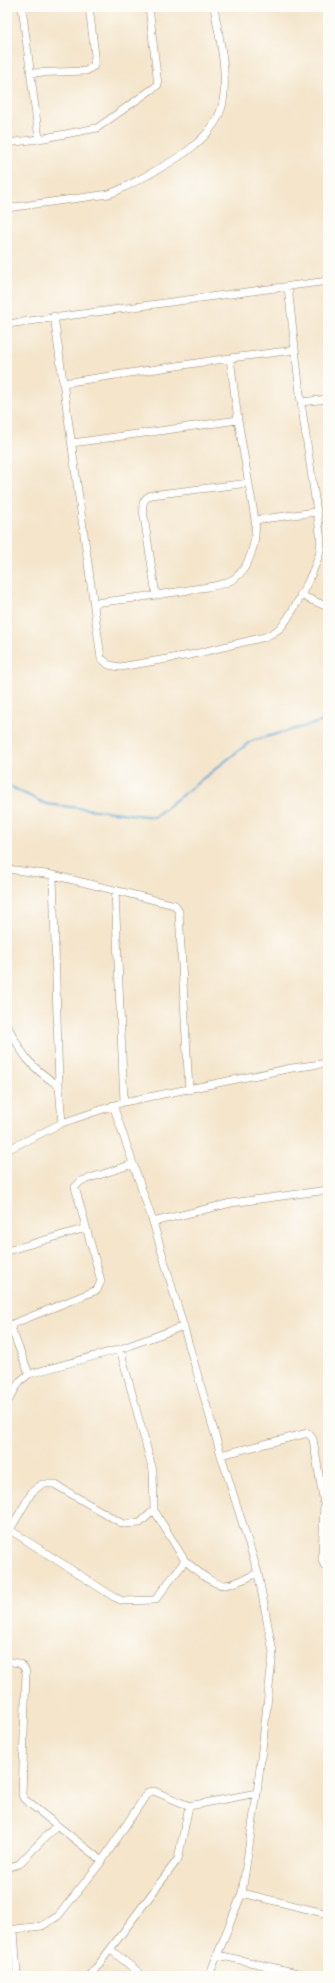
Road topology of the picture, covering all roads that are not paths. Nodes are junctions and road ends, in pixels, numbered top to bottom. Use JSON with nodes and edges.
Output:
{"nodes":[{"id":1,"x":22,"y":7,"type":"edge"},
{"id":2,"x":89,"y":7,"type":"edge"},
{"id":3,"x":149,"y":7,"type":"edge"},
{"id":4,"x":214,"y":7,"type":"edge"},
{"id":5,"x":30,"y":73,"type":"junction"},
{"id":6,"x":39,"y":139,"type":"junction"},
{"id":7,"x":7,"y":143,"type":"edge"},
{"id":8,"x":7,"y":208,"type":"edge"},
{"id":9,"x":328,"y":280,"type":"edge"},
{"id":10,"x":288,"y":287,"type":"junction"},
{"id":11,"x":54,"y":316,"type":"junction"},
{"id":12,"x":7,"y":324,"type":"edge"},
{"id":13,"x":295,"y":350,"type":"junction"},
{"id":14,"x":230,"y":358,"type":"junction"},
{"id":15,"x":63,"y":383,"type":"junction"},
{"id":16,"x":328,"y":399,"type":"edge"},
{"id":17,"x":301,"y":402,"type":"junction"},
{"id":18,"x":238,"y":420,"type":"junction"},
{"id":19,"x":72,"y":443,"type":"junction"},
{"id":20,"x":249,"y":483,"type":"junction"},
{"id":21,"x":316,"y":512,"type":"junction"},
{"id":22,"x":255,"y":520,"type":"junction"},
{"id":23,"x":300,"y":594,"type":"junction"},
{"id":24,"x":156,"y":595,"type":"junction"},
{"id":25,"x":94,"y":603,"type":"junction"},
{"id":26,"x":328,"y":607,"type":"edge"},
{"id":27,"x":7,"y":869,"type":"edge"},
{"id":28,"x":53,"y":875,"type":"junction"},
{"id":29,"x":115,"y":891,"type":"junction"},
{"id":30,"x":7,"y":1025,"type":"edge"},
{"id":31,"x":328,"y":1064,"type":"edge"},
{"id":32,"x":59,"y":1086,"type":"junction"},
{"id":33,"x":189,"y":1090,"type":"junction"},
{"id":34,"x":124,"y":1102,"type":"junction"},
{"id":35,"x":113,"y":1105,"type":"junction"},
{"id":36,"x":62,"y":1123,"type":"junction"},
{"id":37,"x":7,"y":1150,"type":"edge"},
{"id":38,"x":133,"y":1164,"type":"junction"},
{"id":39,"x":328,"y":1190,"type":"edge"},
{"id":40,"x":153,"y":1222,"type":"junction"},
{"id":41,"x":86,"y":1228,"type":"junction"},
{"id":42,"x":7,"y":1251,"type":"edge"},
{"id":43,"x":9,"y":1325,"type":"edge"},
{"id":44,"x":184,"y":1326,"type":"junction"},
{"id":45,"x":120,"y":1349,"type":"junction"},
{"id":46,"x":29,"y":1374,"type":"junction"},
{"id":47,"x":7,"y":1403,"type":"edge"},
{"id":48,"x":221,"y":1455,"type":"junction"},
{"id":49,"x":326,"y":1504,"type":"edge"},
{"id":50,"x":154,"y":1510,"type":"junction"},
{"id":51,"x":8,"y":1532,"type":"edge"},
{"id":52,"x":185,"y":1561,"type":"junction"},
{"id":53,"x":328,"y":1568,"type":"edge"},
{"id":54,"x":258,"y":1573,"type":"junction"},
{"id":55,"x":7,"y":1661,"type":"edge"},
{"id":56,"x":257,"y":1793,"type":"junction"},
{"id":57,"x":189,"y":1806,"type":"junction"},
{"id":58,"x":57,"y":1825,"type":"junction"},
{"id":59,"x":102,"y":1861,"type":"junction"},
{"id":60,"x":7,"y":1868,"type":"edge"},
{"id":61,"x":242,"y":1893,"type":"junction"},
{"id":62,"x":328,"y":1914,"type":"edge"},
{"id":63,"x":10,"y":1930,"type":"edge"},
{"id":64,"x":111,"y":1950,"type":"junction"},
{"id":65,"x":218,"y":1955,"type":"junction"},
{"id":66,"x":268,"y":1966,"type":"junction"},
{"id":67,"x":17,"y":1976,"type":"edge"},
{"id":68,"x":90,"y":1976,"type":"edge"},
{"id":69,"x":143,"y":1976,"type":"edge"},
{"id":70,"x":209,"y":1976,"type":"edge"},
{"id":71,"x":270,"y":1976,"type":"edge"},
{"id":72,"x":311,"y":1976,"type":"edge"}],
"edges":[{"from":1,"to":5,"type":"street"},
{"from":2,"to":5,"type":"street"},
{"from":3,"to":6,"type":"street"},
{"from":4,"to":8,"type":"street"},
{"from":5,"to":6,"type":"street"},
{"from":6,"to":7,"type":"street"},
{"from":9,"to":10,"type":"street"},
{"from":10,"to":11,"type":"street"},
{"from":10,"to":13,"type":"street"},
{"from":11,"to":12,"type":"street"},
{"from":11,"to":15,"type":"street"},
{"from":13,"to":14,"type":"street"},
{"from":13,"to":17,"type":"street"},
{"from":14,"to":15,"type":"street"},
{"from":14,"to":18,"type":"street"},
{"from":15,"to":19,"type":"street"},
{"from":16,"to":17,"type":"street"},
{"from":17,"to":21,"type":"street"},
{"from":18,"to":19,"type":"street"},
{"from":18,"to":20,"type":"street"},
{"from":19,"to":25,"type":"street"},
{"from":20,"to":22,"type":"street"},
{"from":20,"to":24,"type":"street"},
{"from":21,"to":22,"type":"street"},
{"from":21,"to":23,"type":"street"},
{"from":22,"to":24,"type":"street"},
{"from":23,"to":25,"type":"street"},
{"from":23,"to":26,"type":"street"},
{"from":24,"to":25,"type":"street"},
{"from":27,"to":28,"type":"street"},
{"from":28,"to":29,"type":"street"},
{"from":28,"to":32,"type":"street"},
{"from":29,"to":33,"type":"street"},
{"from":29,"to":34,"type":"street"},
{"from":30,"to":32,"type":"street"},
{"from":31,"to":33,"type":"street"},
{"from":32,"to":36,"type":"street"},
{"from":33,"to":34,"type":"street"},
{"from":34,"to":35,"type":"street"},
{"from":35,"to":36,"type":"street"},
{"from":35,"to":38,"type":"street"},
{"from":36,"to":37,"type":"street"},
{"from":38,"to":40,"type":"street"},
{"from":38,"to":41,"type":"street"},
{"from":39,"to":40,"type":"street"},
{"from":40,"to":44,"type":"street"},
{"from":41,"to":42,"type":"street"},
{"from":41,"to":43,"type":"street"},
{"from":43,"to":46,"type":"street"},
{"from":44,"to":45,"type":"street"},
{"from":44,"to":48,"type":"street"},
{"from":45,"to":46,"type":"street"},
{"from":45,"to":50,"type":"street"},
{"from":46,"to":47,"type":"street"},
{"from":48,"to":49,"type":"street"},
{"from":48,"to":54,"type":"street"},
{"from":49,"to":53,"type":"street"},
{"from":50,"to":51,"type":"street"},
{"from":50,"to":52,"type":"street"},
{"from":51,"to":52,"type":"street"},
{"from":52,"to":54,"type":"street"},
{"from":54,"to":56,"type":"street"},
{"from":55,"to":58,"type":"street"},
{"from":56,"to":57,"type":"street"},
{"from":56,"to":61,"type":"street"},
{"from":57,"to":59,"type":"street"},
{"from":57,"to":64,"type":"street"},
{"from":58,"to":59,"type":"street"},
{"from":58,"to":60,"type":"street"},
{"from":59,"to":63,"type":"street"},
{"from":61,"to":62,"type":"street"},
{"from":61,"to":65,"type":"street"},
{"from":63,"to":67,"type":"street"},
{"from":64,"to":68,"type":"street"},
{"from":64,"to":69,"type":"street"},
{"from":65,"to":66,"type":"street"},
{"from":65,"to":70,"type":"street"},
{"from":66,"to":71,"type":"street"},
{"from":66,"to":72,"type":"street"}]}
